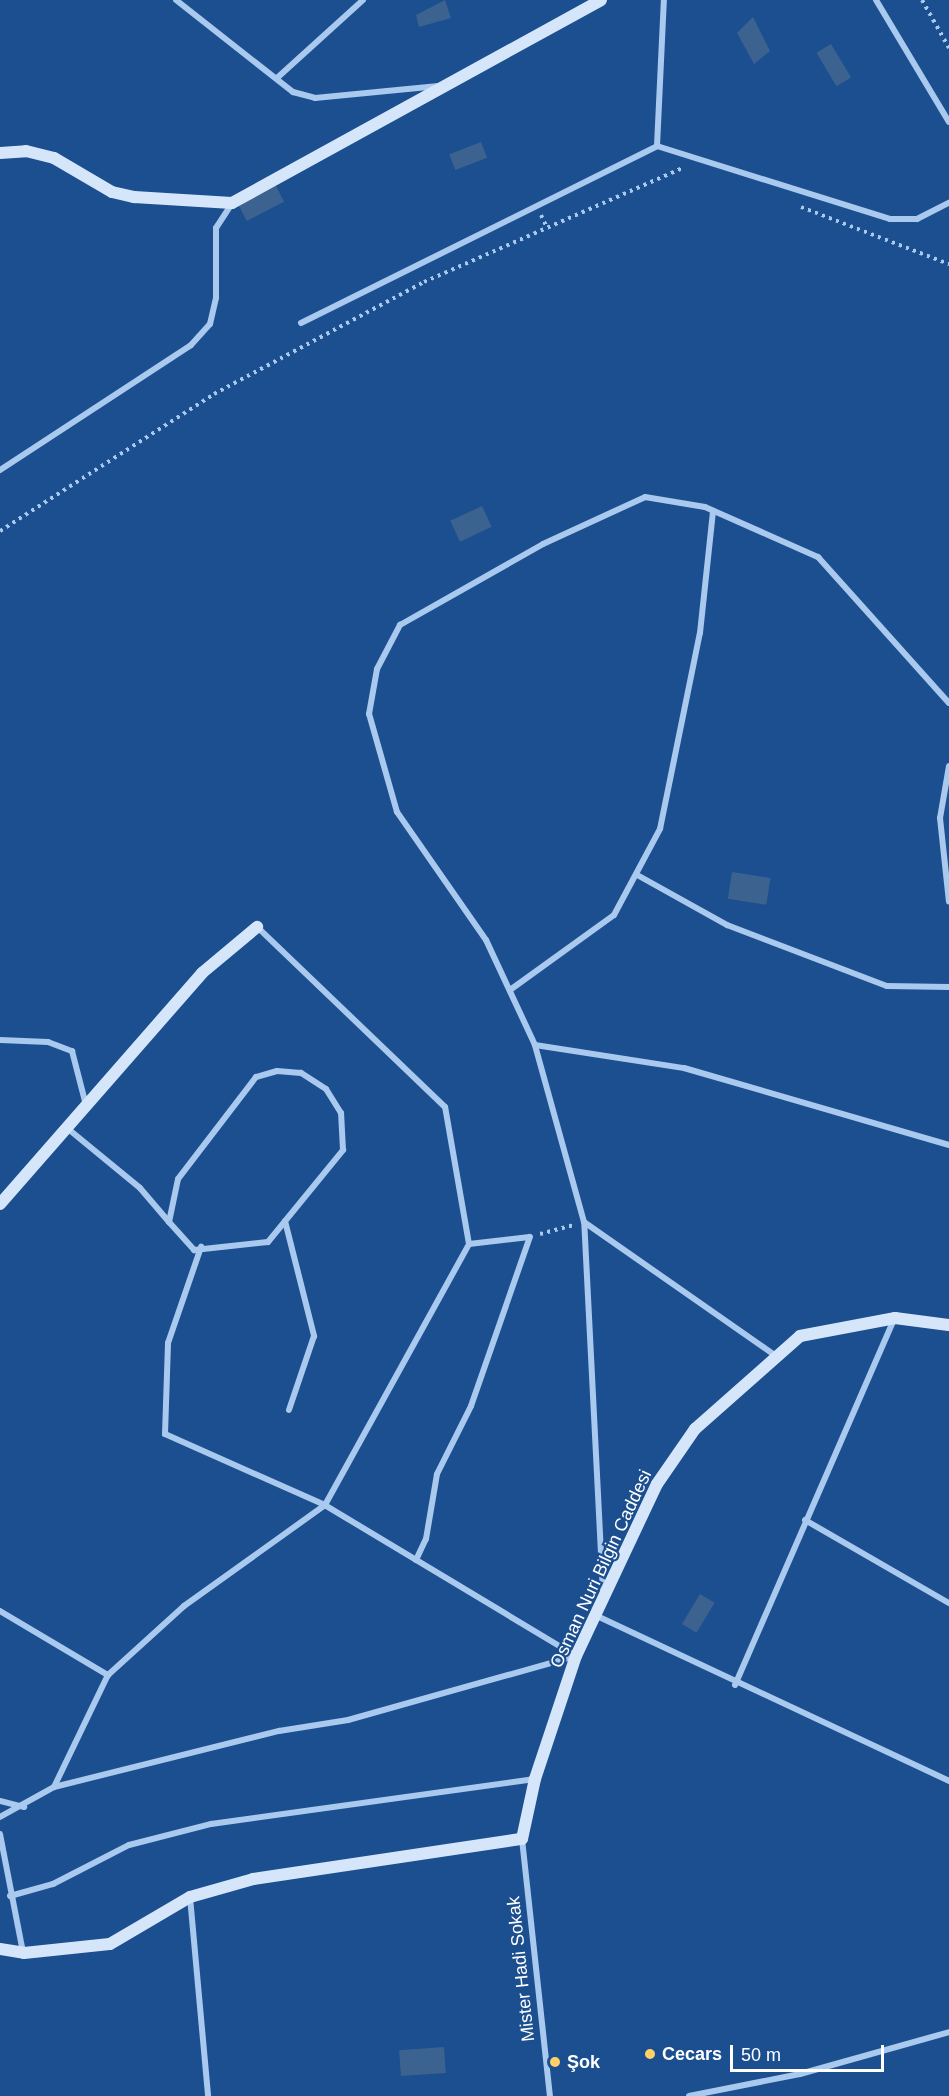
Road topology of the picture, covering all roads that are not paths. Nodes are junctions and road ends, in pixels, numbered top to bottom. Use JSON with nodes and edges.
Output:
{"nodes":[{"id":1,"x":176,"y":0,"type":"edge"},
{"id":2,"x":363,"y":0,"type":"edge"},
{"id":3,"x":602,"y":0,"type":"edge"},
{"id":4,"x":663,"y":0,"type":"edge"},
{"id":5,"x":876,"y":0,"type":"edge"},
{"id":6,"x":277,"y":78,"type":"junction"},
{"id":7,"x":448,"y":85,"type":"junction"},
{"id":8,"x":949,"y":122,"type":"edge"},
{"id":9,"x":657,"y":146,"type":"junction"},
{"id":10,"x":0,"y":153,"type":"edge"},
{"id":11,"x":232,"y":203,"type":"junction"},
{"id":12,"x":949,"y":203,"type":"edge"},
{"id":13,"x":301,"y":323,"type":"dead end"},
{"id":14,"x":0,"y":470,"type":"edge"},
{"id":15,"x":713,"y":511,"type":"junction"},
{"id":16,"x":949,"y":703,"type":"edge"},
{"id":17,"x":949,"y":766,"type":"edge"},
{"id":18,"x":639,"y":876,"type":"junction"},
{"id":19,"x":949,"y":902,"type":"edge"},
{"id":20,"x":257,"y":927,"type":"joint"},
{"id":21,"x":949,"y":987,"type":"edge"},
{"id":22,"x":510,"y":990,"type":"junction"},
{"id":23,"x":0,"y":1040,"type":"edge"},
{"id":24,"x":535,"y":1045,"type":"junction"},
{"id":25,"x":86,"y":1105,"type":"junction"},
{"id":26,"x":66,"y":1128,"type":"junction"},
{"id":27,"x":949,"y":1145,"type":"edge"},
{"id":28,"x":0,"y":1204,"type":"edge"},
{"id":29,"x":285,"y":1221,"type":"junction"},
{"id":30,"x":170,"y":1222,"type":"junction"},
{"id":31,"x":584,"y":1222,"type":"junction"},
{"id":32,"x":469,"y":1244,"type":"junction"},
{"id":33,"x":201,"y":1247,"type":"junction"},
{"id":34,"x":895,"y":1318,"type":"junction"},
{"id":35,"x":949,"y":1325,"type":"edge"},
{"id":36,"x":773,"y":1354,"type":"junction"},
{"id":37,"x":289,"y":1410,"type":"dead end"},
{"id":38,"x":325,"y":1505,"type":"junction"},
{"id":39,"x":805,"y":1520,"type":"junction"},
{"id":40,"x":416,"y":1560,"type":"junction"},
{"id":41,"x":603,"y":1599,"type":"junction"},
{"id":42,"x":949,"y":1603,"type":"edge"},
{"id":43,"x":0,"y":1611,"type":"edge"},
{"id":44,"x":597,"y":1616,"type":"junction"},
{"id":45,"x":576,"y":1656,"type":"junction"},
{"id":46,"x":108,"y":1675,"type":"junction"},
{"id":47,"x":735,"y":1685,"type":"junction"},
{"id":48,"x":535,"y":1779,"type":"junction"},
{"id":49,"x":949,"y":1781,"type":"edge"},
{"id":50,"x":54,"y":1787,"type":"junction"},
{"id":51,"x":0,"y":1801,"type":"edge"},
{"id":52,"x":24,"y":1807,"type":"junction"},
{"id":53,"x":0,"y":1818,"type":"edge"},
{"id":54,"x":0,"y":1834,"type":"edge"},
{"id":55,"x":522,"y":1839,"type":"junction"},
{"id":56,"x":10,"y":1896,"type":"junction"},
{"id":57,"x":190,"y":1897,"type":"junction"},
{"id":58,"x":0,"y":1950,"type":"edge"},
{"id":59,"x":24,"y":1953,"type":"junction"},
{"id":60,"x":949,"y":2032,"type":"edge"},
{"id":61,"x":208,"y":2096,"type":"edge"},
{"id":62,"x":550,"y":2096,"type":"edge"},
{"id":63,"x":689,"y":2096,"type":"edge"}],
"edges":[{"from":1,"to":6,"type":"street"},
{"from":2,"to":6,"type":"street"},
{"from":3,"to":7,"type":"street"},
{"from":4,"to":9,"type":"street"},
{"from":5,"to":8,"type":"street"},
{"from":6,"to":7,"type":"street"},
{"from":7,"to":11,"type":"street"},
{"from":9,"to":12,"type":"street"},
{"from":9,"to":13,"type":"street"},
{"from":10,"to":11,"type":"street"},
{"from":11,"to":14,"type":"street"},
{"from":15,"to":16,"type":"street"},
{"from":15,"to":18,"type":"street"},
{"from":15,"to":22,"type":"street"},
{"from":17,"to":19,"type":"street"},
{"from":18,"to":21,"type":"street"},
{"from":18,"to":22,"type":"street"},
{"from":20,"to":25,"type":"street"},
{"from":20,"to":32,"type":"street"},
{"from":22,"to":24,"type":"street"},
{"from":23,"to":25,"type":"street"},
{"from":24,"to":27,"type":"street"},
{"from":24,"to":31,"type":"street"},
{"from":25,"to":26,"type":"street"},
{"from":26,"to":28,"type":"street"},
{"from":26,"to":30,"type":"street"},
{"from":29,"to":30,"type":"street"},
{"from":29,"to":33,"type":"street"},
{"from":29,"to":37,"type":"street"},
{"from":30,"to":33,"type":"street"},
{"from":31,"to":36,"type":"street"},
{"from":31,"to":41,"type":"street"},
{"from":32,"to":38,"type":"street"},
{"from":32,"to":40,"type":"street"},
{"from":33,"to":38,"type":"street"},
{"from":34,"to":35,"type":"street","name":"Osman Nuri Bilgin Caddesi"},
{"from":34,"to":36,"type":"street","name":"Osman Nuri Bilgin Caddesi"},
{"from":34,"to":39,"type":"street"},
{"from":36,"to":41,"type":"street","name":"Osman Nuri Bilgin Caddesi"},
{"from":38,"to":40,"type":"street"},
{"from":38,"to":46,"type":"street"},
{"from":39,"to":42,"type":"street"},
{"from":39,"to":47,"type":"street"},
{"from":40,"to":45,"type":"street"},
{"from":41,"to":44,"type":"street","name":"Osman Nuri Bilgin Caddesi"},
{"from":43,"to":46,"type":"street"},
{"from":44,"to":45,"type":"street","name":"Osman Nuri Bilgin Caddesi"},
{"from":44,"to":47,"type":"street"},
{"from":45,"to":48,"type":"street","name":"Osman Nuri Bilgin Caddesi"},
{"from":45,"to":50,"type":"street"},
{"from":46,"to":50,"type":"street"},
{"from":47,"to":49,"type":"street"},
{"from":48,"to":55,"type":"street","name":"Osman Nuri Bilgin Caddesi"},
{"from":48,"to":56,"type":"street"},
{"from":50,"to":52,"type":"street"},
{"from":51,"to":52,"type":"street"},
{"from":52,"to":53,"type":"street"},
{"from":54,"to":56,"type":"street"},
{"from":55,"to":57,"type":"street"},
{"from":55,"to":62,"type":"street","name":"Mister Hadi Sokak"},
{"from":56,"to":59,"type":"street"},
{"from":57,"to":59,"type":"street"},
{"from":57,"to":61,"type":"street"},
{"from":58,"to":59,"type":"street"},
{"from":60,"to":63,"type":"street"}]}
